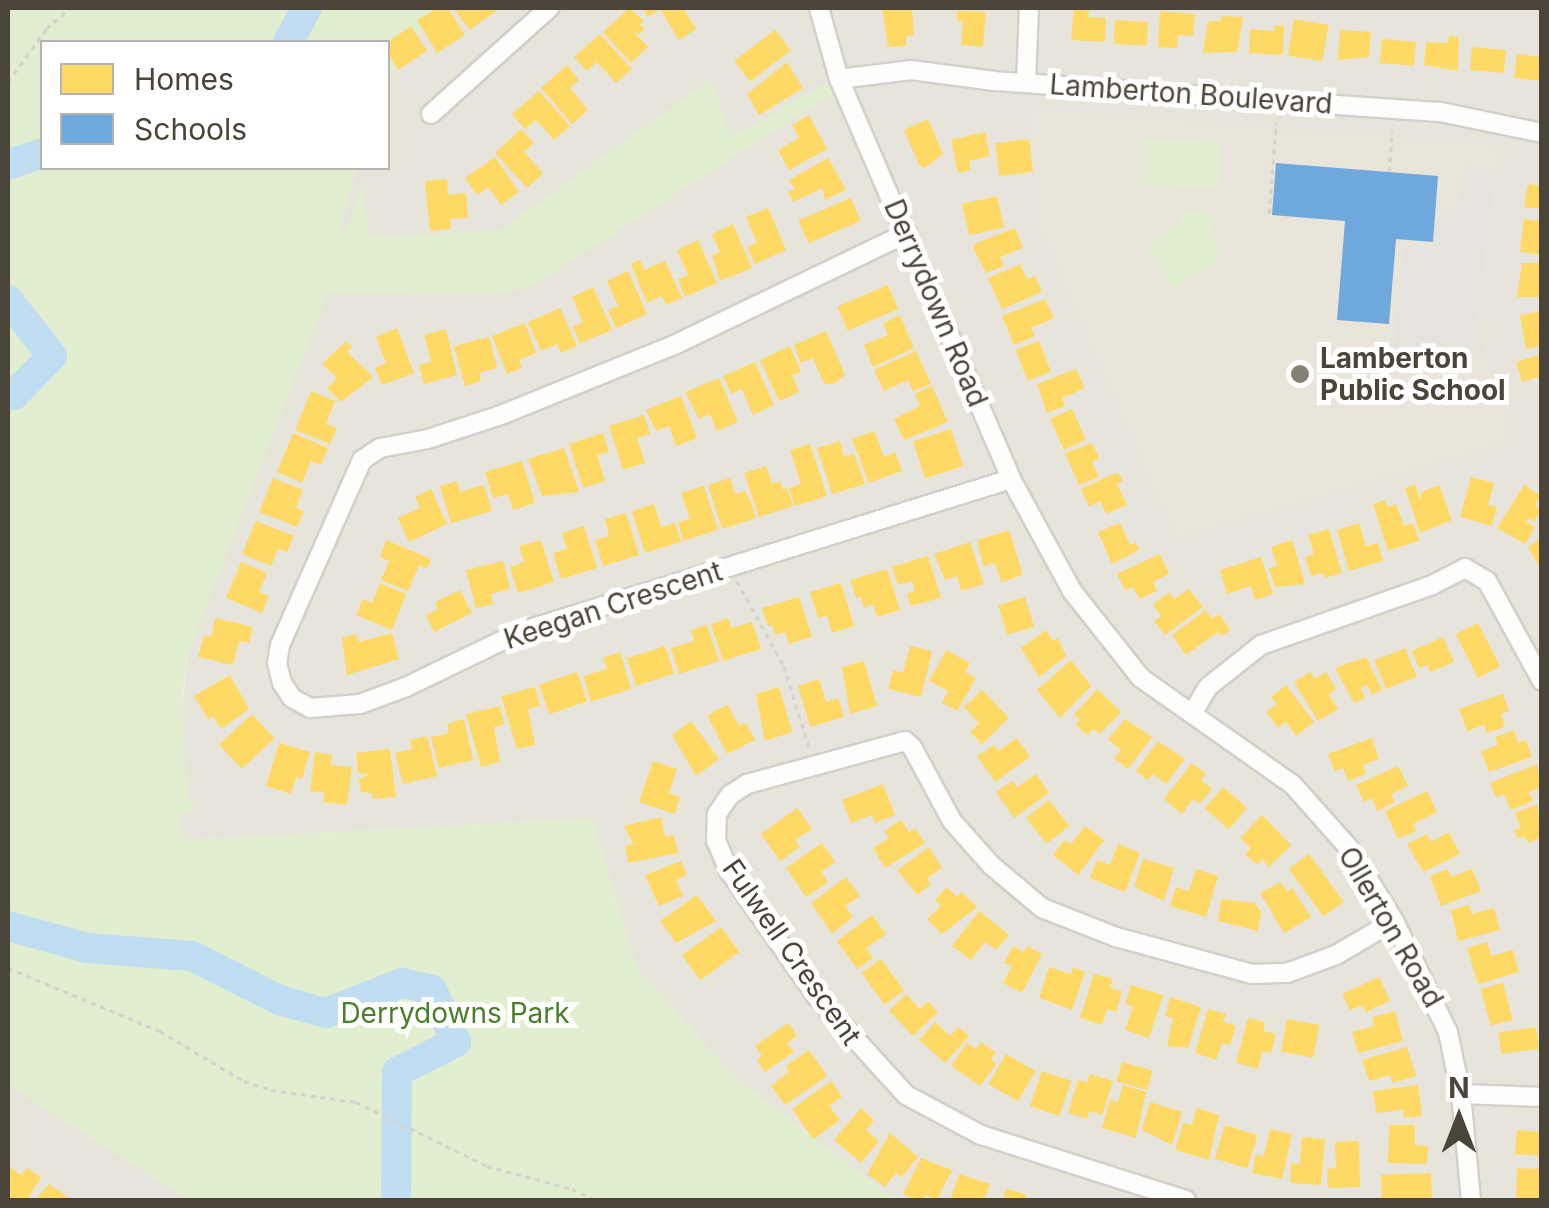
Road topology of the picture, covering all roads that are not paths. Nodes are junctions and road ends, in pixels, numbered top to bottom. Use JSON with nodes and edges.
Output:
{"nodes":[{"id":1,"x":549,"y":8,"type":"edge"},
{"id":2,"x":818,"y":8,"type":"edge"},
{"id":3,"x":1029,"y":8,"type":"edge"},
{"id":4,"x":839,"y":78,"type":"junction"},
{"id":5,"x":1026,"y":82,"type":"junction"},
{"id":6,"x":431,"y":114,"type":"dead end"},
{"id":7,"x":1542,"y":133,"type":"edge"},
{"id":8,"x":907,"y":234,"type":"junction"},
{"id":9,"x":1011,"y":480,"type":"junction"},
{"id":10,"x":1072,"y":591,"type":"joint"},
{"id":11,"x":1542,"y":681,"type":"edge"},
{"id":12,"x":1193,"y":712,"type":"junction"},
{"id":13,"x":1394,"y":921,"type":"junction"},
{"id":14,"x":1460,"y":1094,"type":"junction"},
{"id":15,"x":1542,"y":1097,"type":"edge"},
{"id":16,"x":1186,"y":1200,"type":"edge"},
{"id":17,"x":1470,"y":1200,"type":"edge"}],
"edges":[{"from":1,"to":6,"type":"street"},
{"from":2,"to":4,"type":"street","name":"Derrydown Road"},
{"from":3,"to":5,"type":"street"},
{"from":4,"to":5,"type":"street","name":"Lamberton Boulevard"},
{"from":4,"to":8,"type":"street","name":"Derrydown Road"},
{"from":5,"to":7,"type":"street","name":"Lamberton Boulevard"},
{"from":8,"to":9,"type":"street","name":"Derrydown Road"},
{"from":8,"to":9,"type":"street","name":"Keegan Crescent"},
{"from":9,"to":10,"type":"street","name":"Derrydown Road"},
{"from":10,"to":12,"type":"street","name":"Ollerton Road"},
{"from":11,"to":12,"type":"street"},
{"from":12,"to":13,"type":"street","name":"Ollerton Road"},
{"from":13,"to":14,"type":"street","name":"Ollerton Road"},
{"from":13,"to":16,"type":"street","name":"Fulwell Crescent"},
{"from":14,"to":15,"type":"street"},
{"from":14,"to":17,"type":"street","name":"Ollerton Road"}]}
